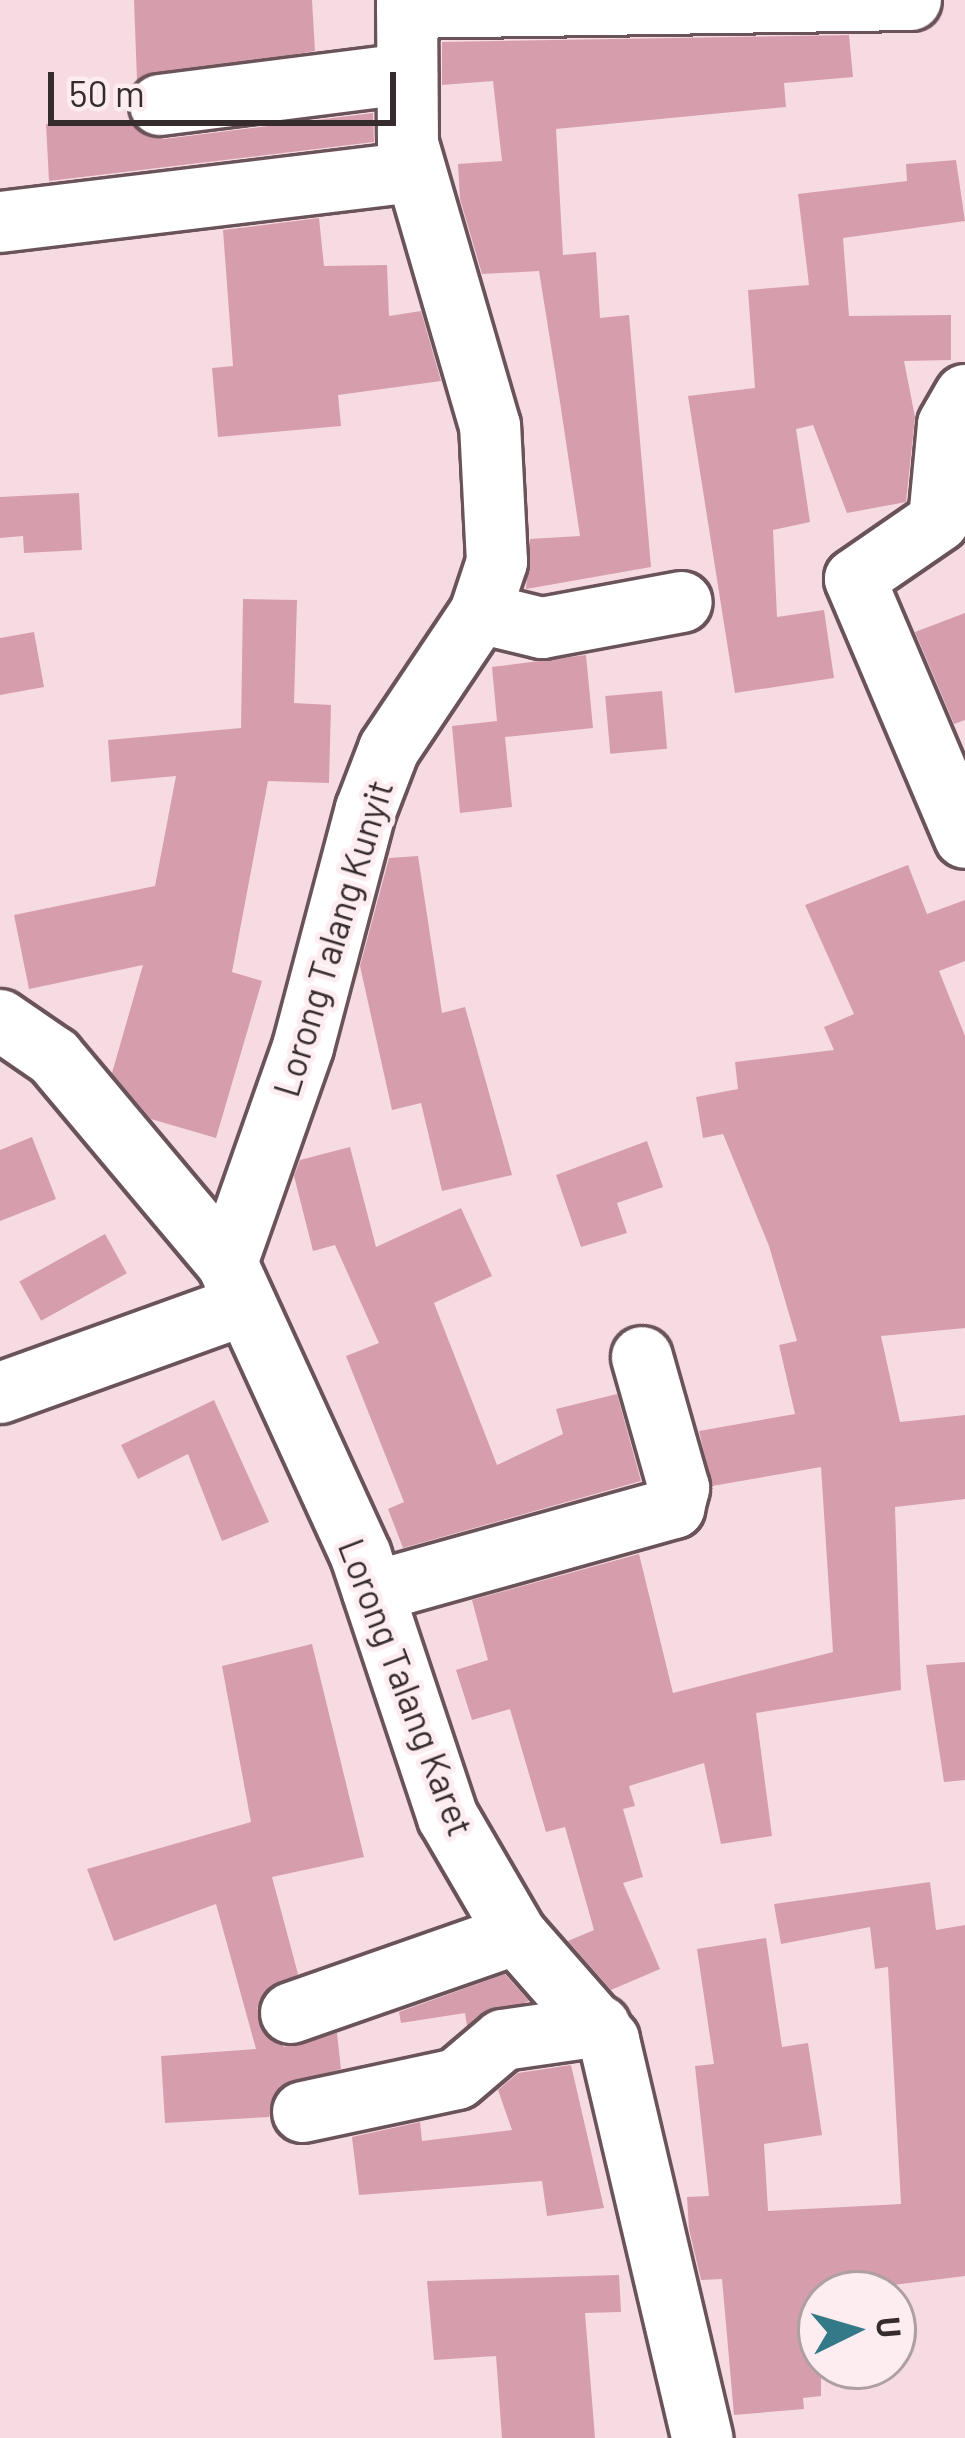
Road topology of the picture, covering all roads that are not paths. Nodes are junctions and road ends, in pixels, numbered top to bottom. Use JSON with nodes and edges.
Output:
{"nodes":[{"id":1,"x":911,"y":0,"type":"edge"},
{"id":2,"x":407,"y":4,"type":"edge"},
{"id":3,"x":407,"y":74,"type":"junction"},
{"id":4,"x":160,"y":105,"type":"dead end"},
{"id":5,"x":416,"y":172,"type":"junction"},
{"id":6,"x":0,"y":222,"type":"edge"},
{"id":7,"x":965,"y":395,"type":"edge"},
{"id":8,"x":682,"y":602,"type":"dead end"},
{"id":9,"x":480,"y":613,"type":"junction"},
{"id":10,"x":965,"y":838,"type":"edge"},
{"id":11,"x":0,"y":1021,"type":"edge"},
{"id":12,"x":235,"y":1284,"type":"junction"},
{"id":13,"x":642,"y":1357,"type":"dead end"},
{"id":14,"x":0,"y":1393,"type":"edge"},
{"id":15,"x":373,"y":1592,"type":"junction"},
{"id":16,"x":516,"y":1934,"type":"junction"},
{"id":17,"x":291,"y":2013,"type":"dead end"},
{"id":18,"x":600,"y":2026,"type":"junction"},
{"id":19,"x":303,"y":2112,"type":"dead end"},
{"id":20,"x":702,"y":2438,"type":"edge"}],
"edges":[{"from":1,"to":2,"type":"street"},
{"from":2,"to":3,"type":"street","name":"Lorong Talang Kunyit"},
{"from":3,"to":4,"type":"street"},
{"from":3,"to":5,"type":"street","name":"Lorong Talang Kunyit"},
{"from":5,"to":6,"type":"street"},
{"from":5,"to":9,"type":"street","name":"Lorong Talang Kunyit"},
{"from":7,"to":10,"type":"street"},
{"from":8,"to":9,"type":"street"},
{"from":9,"to":12,"type":"street","name":"Lorong Talang Kunyit"},
{"from":11,"to":12,"type":"street","name":"Lorong Talang Karet"},
{"from":12,"to":14,"type":"street"},
{"from":12,"to":15,"type":"street","name":"Lorong Talang Karet"},
{"from":13,"to":15,"type":"street"},
{"from":15,"to":16,"type":"street","name":"Lorong Talang Karet"},
{"from":16,"to":17,"type":"street"},
{"from":16,"to":18,"type":"street","name":"Lorong Talang Karet"},
{"from":18,"to":19,"type":"street"},
{"from":18,"to":20,"type":"street","name":"Lorong Talang Karet"}]}
